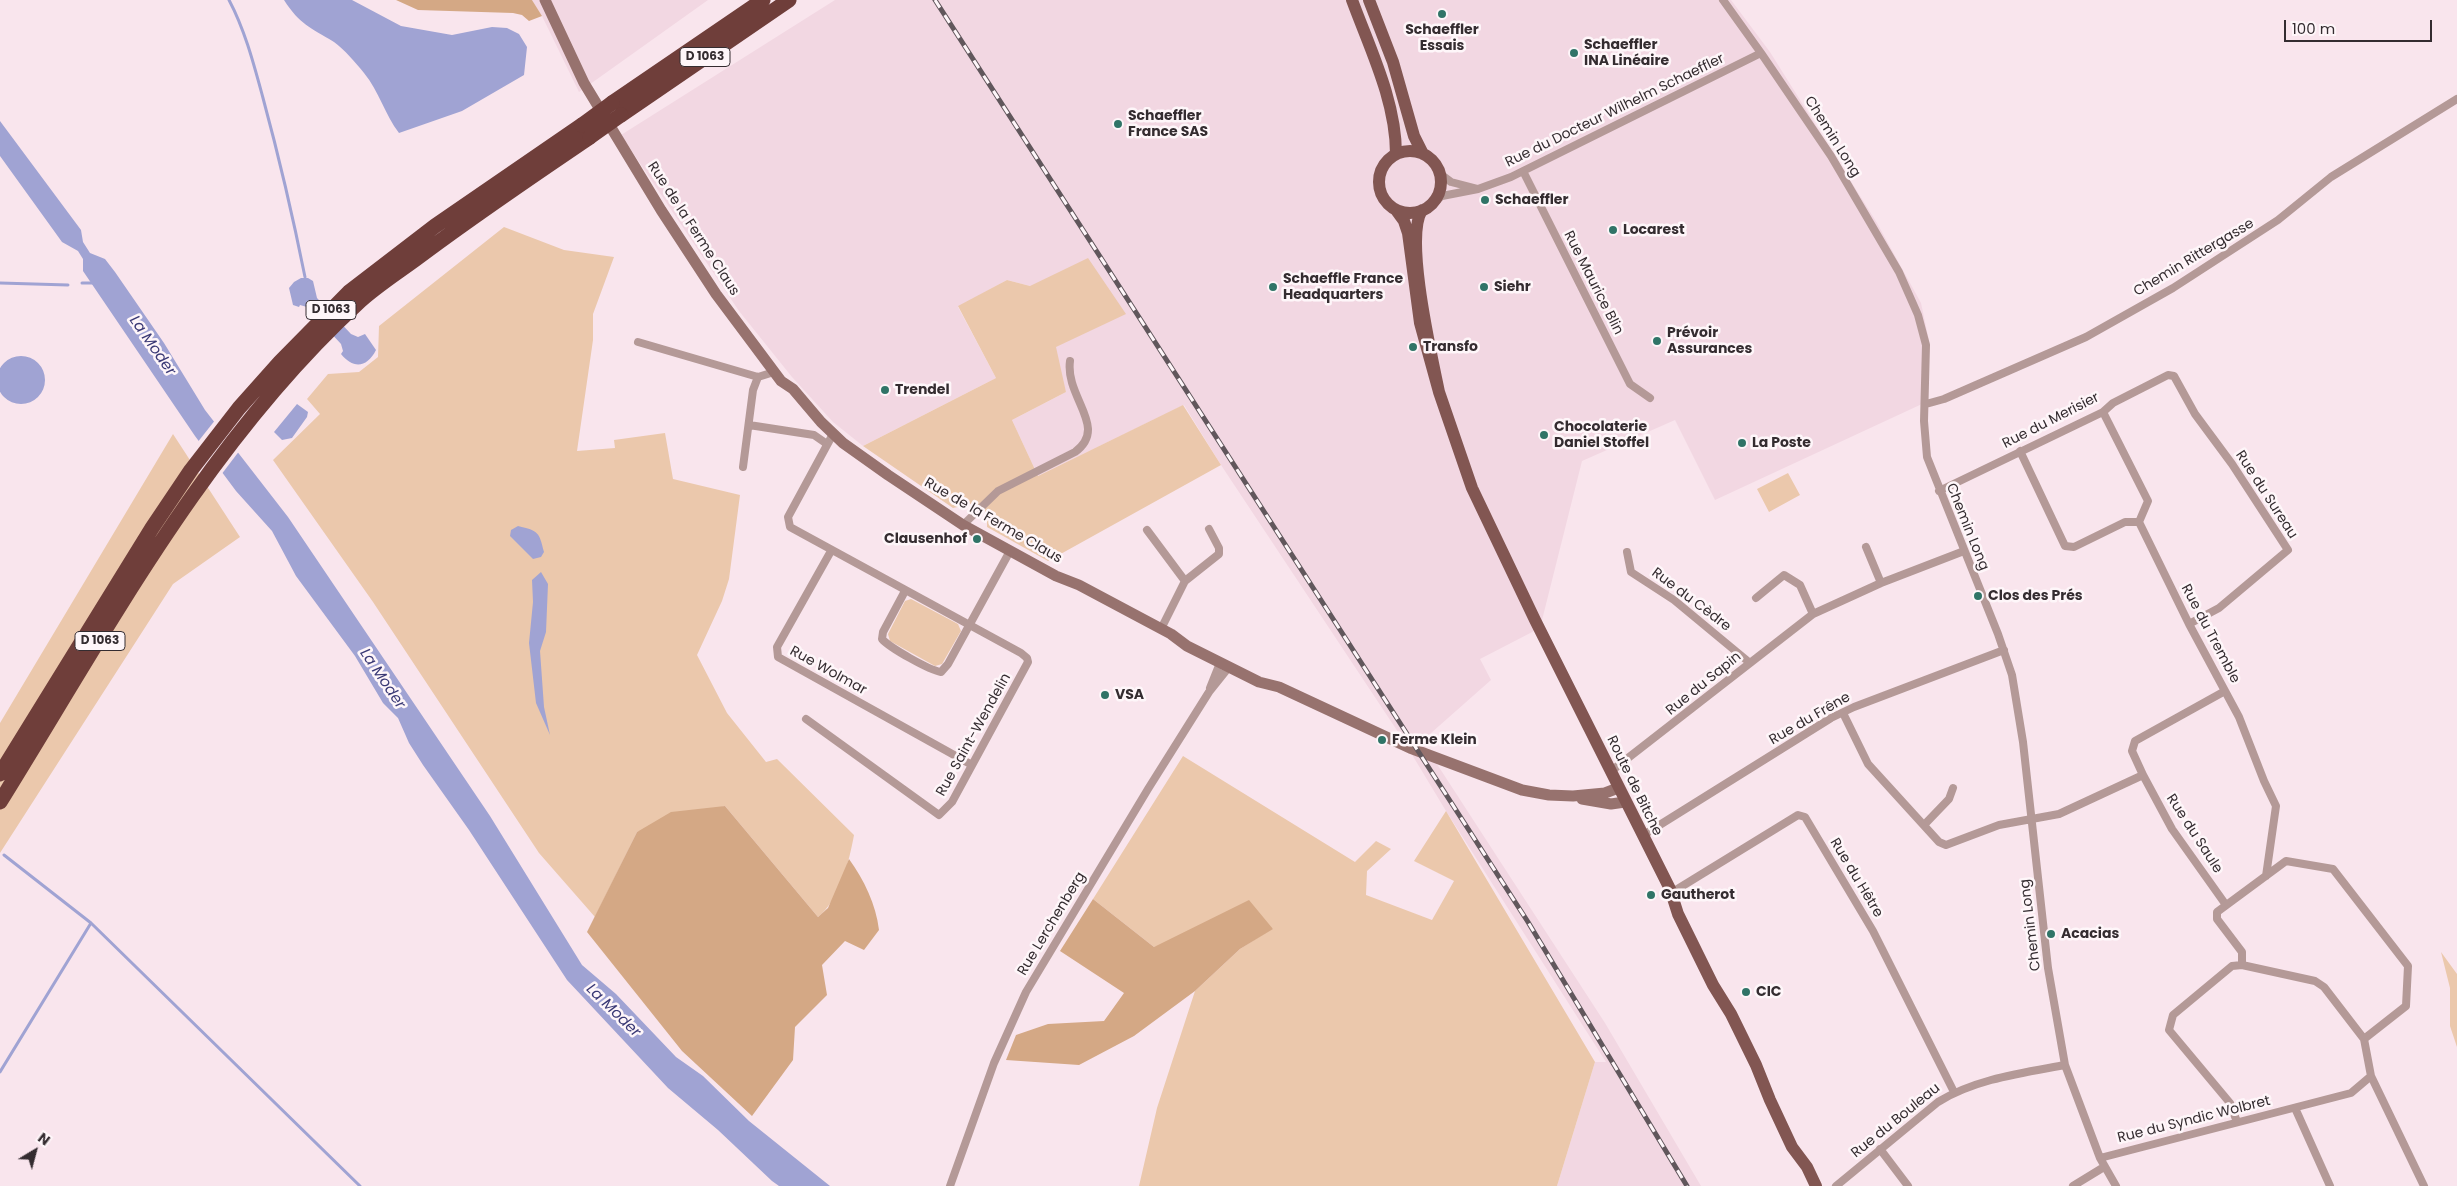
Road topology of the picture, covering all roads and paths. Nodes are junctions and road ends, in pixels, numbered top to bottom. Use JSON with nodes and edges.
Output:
{"nodes":[{"id":1,"x":544,"y":0,"type":"edge"},
{"id":2,"x":763,"y":0,"type":"edge"},
{"id":3,"x":789,"y":0,"type":"edge"},
{"id":4,"x":1352,"y":0,"type":"edge"},
{"id":5,"x":1369,"y":0,"type":"edge"},
{"id":6,"x":1723,"y":0,"type":"edge"},
{"id":7,"x":1762,"y":52,"type":"junction"},
{"id":8,"x":2457,"y":99,"type":"edge"},
{"id":9,"x":617,"y":109,"type":"junction"},
{"id":10,"x":1396,"y":154,"type":"junction"},
{"id":11,"x":1423,"y":154,"type":"junction"},
{"id":12,"x":1523,"y":172,"type":"junction"},
{"id":13,"x":1439,"y":173,"type":"junction"},
{"id":14,"x":1478,"y":189,"type":"junction"},
{"id":15,"x":1434,"y":201,"type":"junction"},
{"id":16,"x":1396,"y":210,"type":"junction"},
{"id":17,"x":1422,"y":210,"type":"junction"},
{"id":18,"x":638,"y":342,"type":"dead end"},
{"id":19,"x":1070,"y":361,"type":"dead end"},
{"id":20,"x":778,"y":376,"type":"junction"},
{"id":21,"x":2174,"y":376,"type":"joint"},
{"id":22,"x":758,"y":377,"type":"junction"},
{"id":23,"x":1439,"y":392,"type":"junction"},
{"id":24,"x":1650,"y":398,"type":"dead end"},
{"id":25,"x":1926,"y":404,"type":"junction"},
{"id":26,"x":2103,"y":412,"type":"junction"},
{"id":27,"x":244,"y":414,"type":"junction"},
{"id":28,"x":748,"y":425,"type":"junction"},
{"id":29,"x":833,"y":434,"type":"junction"},
{"id":30,"x":827,"y":444,"type":"junction"},
{"id":31,"x":2020,"y":451,"type":"junction"},
{"id":32,"x":743,"y":467,"type":"dead end"},
{"id":33,"x":1939,"y":492,"type":"junction"},
{"id":34,"x":2139,"y":522,"type":"junction"},
{"id":35,"x":963,"y":525,"type":"junction"},
{"id":36,"x":1209,"y":529,"type":"dead end"},
{"id":37,"x":1146,"y":530,"type":"dead end"},
{"id":38,"x":1866,"y":548,"type":"dead end"},
{"id":39,"x":831,"y":551,"type":"junction"},
{"id":40,"x":1010,"y":551,"type":"junction"},
{"id":41,"x":1964,"y":551,"type":"junction"},
{"id":42,"x":1627,"y":552,"type":"dead end"},
{"id":43,"x":1185,"y":581,"type":"junction"},
{"id":44,"x":1881,"y":583,"type":"junction"},
{"id":45,"x":906,"y":591,"type":"junction"},
{"id":46,"x":1756,"y":598,"type":"dead end"},
{"id":47,"x":1813,"y":614,"type":"junction"},
{"id":48,"x":970,"y":624,"type":"junction"},
{"id":49,"x":2189,"y":624,"type":"junction"},
{"id":50,"x":1161,"y":628,"type":"junction"},
{"id":51,"x":2004,"y":650,"type":"junction"},
{"id":52,"x":1750,"y":663,"type":"junction"},
{"id":53,"x":1225,"y":665,"type":"junction"},
{"id":54,"x":2225,"y":691,"type":"junction"},
{"id":55,"x":1843,"y":713,"type":"junction"},
{"id":56,"x":806,"y":719,"type":"dead end"},
{"id":57,"x":972,"y":765,"type":"junction"},
{"id":58,"x":1610,"y":772,"type":"junction"},
{"id":59,"x":0,"y":774,"type":"edge"},
{"id":60,"x":2144,"y":775,"type":"junction"},
{"id":61,"x":1618,"y":788,"type":"junction"},
{"id":62,"x":1953,"y":788,"type":"dead end"},
{"id":63,"x":1573,"y":796,"type":"junction"},
{"id":64,"x":0,"y":802,"type":"edge"},
{"id":65,"x":1625,"y":802,"type":"junction"},
{"id":66,"x":2032,"y":820,"type":"junction"},
{"id":67,"x":1924,"y":824,"type":"junction"},
{"id":68,"x":1642,"y":836,"type":"junction"},
{"id":69,"x":2266,"y":876,"type":"junction"},
{"id":70,"x":1671,"y":893,"type":"junction"},
{"id":71,"x":2226,"y":905,"type":"junction"},
{"id":72,"x":2242,"y":965,"type":"junction"},
{"id":73,"x":2364,"y":1038,"type":"junction"},
{"id":74,"x":2065,"y":1065,"type":"junction"},
{"id":75,"x":2371,"y":1076,"type":"junction"},
{"id":76,"x":1954,"y":1092,"type":"junction"},
{"id":77,"x":2295,"y":1108,"type":"junction"},
{"id":78,"x":2237,"y":1122,"type":"junction"},
{"id":79,"x":1880,"y":1149,"type":"junction"},
{"id":80,"x":2100,"y":1158,"type":"junction"},
{"id":81,"x":2104,"y":1167,"type":"junction"},
{"id":82,"x":950,"y":1186,"type":"edge"},
{"id":83,"x":1816,"y":1186,"type":"edge"},
{"id":84,"x":1836,"y":1186,"type":"edge"},
{"id":85,"x":1908,"y":1186,"type":"edge"},
{"id":86,"x":2073,"y":1186,"type":"edge"},
{"id":87,"x":2116,"y":1186,"type":"edge"},
{"id":88,"x":2330,"y":1186,"type":"edge"},
{"id":89,"x":2424,"y":1186,"type":"edge"}],
"edges":[{"from":1,"to":20,"type":"street","name":"Rue de la Ferme Claus"},
{"from":2,"to":9,"type":"highway","number":"D 1063"},
{"from":3,"to":9,"type":"highway","number":"D 1063"},
{"from":4,"to":10,"type":"main road"},
{"from":5,"to":11,"type":"main road"},
{"from":6,"to":7,"type":"street","name":"Chemin Long"},
{"from":7,"to":12,"type":"street","name":"Rue du Docteur Wilhelm Schaeffler"},
{"from":7,"to":25,"type":"street","name":"Chemin Long"},
{"from":8,"to":25,"type":"street","name":"Chemin Rittergasse"},
{"from":9,"to":27,"type":"highway","number":"D 1063","bridge":true},
{"from":10,"to":11,"type":"main road"},
{"from":10,"to":16,"type":"main road"},
{"from":11,"to":13,"type":"main road"},
{"from":12,"to":14,"type":"street","name":"Rue du Docteur Wilhelm Schaeffler"},
{"from":12,"to":24,"type":"street","name":"Rue Maurice Blin"},
{"from":13,"to":14,"type":"street"},
{"from":13,"to":15,"type":"main road"},
{"from":14,"to":15,"type":"street","name":"Rue du Docteur Wilhelm Schaeffler"},
{"from":15,"to":17,"type":"main road"},
{"from":16,"to":17,"type":"main road"},
{"from":16,"to":23,"type":"main road","name":"Route de Bitche"},
{"from":17,"to":23,"type":"main road","name":"Route de Bitche"},
{"from":18,"to":22,"type":"street"},
{"from":19,"to":35,"type":"street"},
{"from":20,"to":22,"type":"street"},
{"from":20,"to":29,"type":"street","name":"Rue de la Ferme Claus"},
{"from":21,"to":26,"type":"street","name":"Rue du Merisier"},
{"from":21,"to":49,"type":"street","name":"Rue du Sureau"},
{"from":22,"to":28,"type":"street"},
{"from":23,"to":58,"type":"main road","name":"Route de Bitche"},
{"from":25,"to":33,"type":"street","name":"Chemin Long"},
{"from":26,"to":31,"type":"street","name":"Rue du Merisier"},
{"from":26,"to":34,"type":"street"},
{"from":27,"to":59,"type":"highway","number":"D 1063"},
{"from":27,"to":64,"type":"highway","number":"D 1063"},
{"from":28,"to":30,"type":"street"},
{"from":28,"to":32,"type":"street"},
{"from":29,"to":30,"type":"street","name":"Rue Saint-Wendelin"},
{"from":29,"to":35,"type":"street","name":"Rue de la Ferme Claus"},
{"from":30,"to":39,"type":"street","name":"Rue Saint-Wendelin"},
{"from":31,"to":33,"type":"street","name":"Rue du Merisier"},
{"from":31,"to":34,"type":"street"},
{"from":33,"to":41,"type":"street","name":"Chemin Long"},
{"from":34,"to":49,"type":"street","name":"Rue du Tremble"},
{"from":35,"to":40,"type":"street","name":"Rue de la Ferme Claus"},
{"from":36,"to":43,"type":"street"},
{"from":37,"to":43,"type":"street"},
{"from":38,"to":44,"type":"street"},
{"from":39,"to":45,"type":"street","name":"Rue Saint-Wendelin"},
{"from":39,"to":57,"type":"street","name":"Rue Wolmar"},
{"from":40,"to":48,"type":"street"},
{"from":40,"to":50,"type":"street","name":"Rue de la Ferme Claus"},
{"from":41,"to":44,"type":"street","name":"Rue du Sapin"},
{"from":41,"to":51,"type":"street","name":"Chemin Long"},
{"from":42,"to":52,"type":"street","name":"Rue du Cèdre"},
{"from":43,"to":50,"type":"street"},
{"from":44,"to":47,"type":"street","name":"Rue du Sapin"},
{"from":45,"to":48,"type":"street","name":"Rue Saint-Wendelin"},
{"from":45,"to":48,"type":"street"},
{"from":46,"to":47,"type":"street"},
{"from":47,"to":52,"type":"street","name":"Rue du Sapin"},
{"from":48,"to":57,"type":"street","name":"Rue Saint-Wendelin"},
{"from":49,"to":54,"type":"street","name":"Rue du Tremble"},
{"from":50,"to":53,"type":"street","name":"Rue de la Ferme Claus"},
{"from":51,"to":55,"type":"street","name":"Rue du Frêne"},
{"from":51,"to":66,"type":"street","name":"Chemin Long"},
{"from":52,"to":58,"type":"street","name":"Rue du Sapin"},
{"from":53,"to":63,"type":"street","name":"Rue de la Ferme Claus"},
{"from":53,"to":82,"type":"street","name":"Rue Lerchenberg"},
{"from":54,"to":60,"type":"street","name":"Rue du Saule"},
{"from":54,"to":69,"type":"street","name":"Rue du Tremble"},
{"from":55,"to":67,"type":"street"},
{"from":55,"to":68,"type":"street","name":"Rue du Frêne"},
{"from":56,"to":57,"type":"street","name":"Rue Saint-Wendelin"},
{"from":58,"to":61,"type":"main road","name":"Route de Bitche"},
{"from":60,"to":66,"type":"street"},
{"from":60,"to":71,"type":"street","name":"Rue du Saule"},
{"from":61,"to":63,"type":"street"},
{"from":61,"to":65,"type":"main road","name":"Route de Bitche"},
{"from":62,"to":67,"type":"street"},
{"from":63,"to":65,"type":"street"},
{"from":65,"to":68,"type":"main road","name":"Route de Bitche"},
{"from":66,"to":67,"type":"street"},
{"from":66,"to":74,"type":"street","name":"Chemin Long"},
{"from":68,"to":70,"type":"main road","name":"Route de Bitche"},
{"from":69,"to":71,"type":"street"},
{"from":69,"to":73,"type":"street"},
{"from":70,"to":76,"type":"street","name":"Rue du Hêtre"},
{"from":70,"to":83,"type":"main road","name":"Route de Bitche"},
{"from":71,"to":72,"type":"street"},
{"from":72,"to":73,"type":"street"},
{"from":72,"to":78,"type":"street"},
{"from":73,"to":75,"type":"street"},
{"from":74,"to":76,"type":"street","name":"Rue du Bouleau"},
{"from":74,"to":80,"type":"street","name":"Chemin Long"},
{"from":75,"to":77,"type":"street","name":"Rue du Syndic Wolbret"},
{"from":75,"to":89,"type":"street"},
{"from":76,"to":79,"type":"street","name":"Rue du Bouleau"},
{"from":77,"to":78,"type":"street","name":"Rue du Syndic Wolbret"},
{"from":77,"to":88,"type":"street"},
{"from":78,"to":80,"type":"street","name":"Rue du Syndic Wolbret"},
{"from":79,"to":84,"type":"street","name":"Rue du Bouleau"},
{"from":79,"to":85,"type":"street"},
{"from":80,"to":81,"type":"street","name":"Chemin Long"},
{"from":81,"to":86,"type":"street"},
{"from":81,"to":87,"type":"street","name":"Chemin Long"}]}
